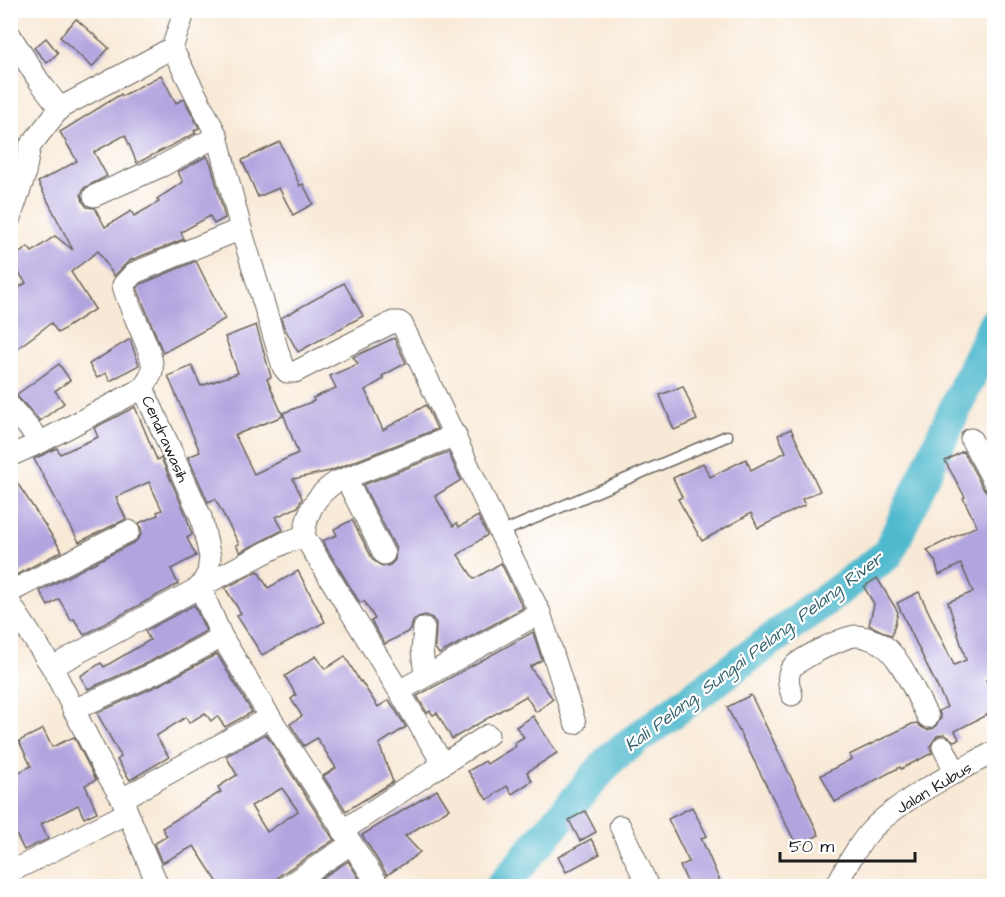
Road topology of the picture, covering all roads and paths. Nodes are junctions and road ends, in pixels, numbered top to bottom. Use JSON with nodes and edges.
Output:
{"nodes":[{"id":1,"x":185,"y":10,"type":"edge"},
{"id":2,"x":10,"y":35,"type":"edge"},
{"id":3,"x":172,"y":48,"type":"junction"},
{"id":4,"x":60,"y":108,"type":"junction"},
{"id":5,"x":217,"y":136,"type":"junction"},
{"id":6,"x":94,"y":196,"type":"dead end"},
{"id":7,"x":10,"y":218,"type":"edge"},
{"id":8,"x":241,"y":229,"type":"junction"},
{"id":9,"x":143,"y":388,"type":"junction"},
{"id":10,"x":10,"y":406,"type":"edge"},
{"id":11,"x":456,"y":435,"type":"junction"},
{"id":12,"x":727,"y":436,"type":"dead end"},
{"id":13,"x":970,"y":439,"type":"dead end"},
{"id":14,"x":41,"y":442,"type":"junction"},
{"id":15,"x":10,"y":456,"type":"edge"},
{"id":16,"x":346,"y":478,"type":"junction"},
{"id":17,"x":994,"y":482,"type":"edge"},
{"id":18,"x":129,"y":531,"type":"dead end"},
{"id":19,"x":500,"y":533,"type":"junction"},
{"id":20,"x":304,"y":536,"type":"junction"},
{"id":21,"x":384,"y":554,"type":"dead end"},
{"id":22,"x":200,"y":586,"type":"junction"},
{"id":23,"x":10,"y":592,"type":"edge"},
{"id":24,"x":10,"y":603,"type":"edge"},
{"id":25,"x":540,"y":612,"type":"junction"},
{"id":26,"x":423,"y":628,"type":"dead end"},
{"id":27,"x":222,"y":638,"type":"junction"},
{"id":28,"x":52,"y":667,"type":"junction"},
{"id":29,"x":425,"y":676,"type":"junction"},
{"id":30,"x":399,"y":691,"type":"junction"},
{"id":31,"x":792,"y":695,"type":"dead end"},
{"id":32,"x":73,"y":710,"type":"junction"},
{"id":33,"x":270,"y":717,"type":"junction"},
{"id":34,"x":928,"y":717,"type":"dead end"},
{"id":35,"x":574,"y":723,"type":"dead end"},
{"id":36,"x":488,"y":735,"type":"dead end"},
{"id":37,"x":943,"y":747,"type":"dead end"},
{"id":38,"x":994,"y":752,"type":"edge"},
{"id":39,"x":443,"y":764,"type":"junction"},
{"id":40,"x":956,"y":773,"type":"junction"},
{"id":41,"x":125,"y":806,"type":"junction"},
{"id":42,"x":620,"y":826,"type":"dead end"},
{"id":43,"x":347,"y":837,"type":"junction"},
{"id":44,"x":10,"y":872,"type":"edge"},
{"id":45,"x":159,"y":886,"type":"edge"},
{"id":46,"x":288,"y":886,"type":"edge"},
{"id":47,"x":379,"y":886,"type":"edge"},
{"id":48,"x":648,"y":886,"type":"edge"},
{"id":49,"x":836,"y":886,"type":"edge"}],
"edges":[{"from":1,"to":3,"type":"street"},
{"from":2,"to":4,"type":"street"},
{"from":3,"to":4,"type":"street"},
{"from":3,"to":5,"type":"street"},
{"from":4,"to":7,"type":"street"},
{"from":5,"to":6,"type":"street"},
{"from":5,"to":8,"type":"street"},
{"from":8,"to":9,"type":"street","name":"Cendrawasih"},
{"from":8,"to":11,"type":"street"},
{"from":9,"to":14,"type":"street"},
{"from":9,"to":22,"type":"street","name":"Cendrawasih"},
{"from":10,"to":14,"type":"street"},
{"from":11,"to":16,"type":"street"},
{"from":11,"to":19,"type":"street"},
{"from":12,"to":19,"type":"lane"},
{"from":13,"to":17,"type":"street"},
{"from":14,"to":15,"type":"street"},
{"from":16,"to":20,"type":"street"},
{"from":16,"to":21,"type":"street"},
{"from":18,"to":23,"type":"street"},
{"from":19,"to":25,"type":"street"},
{"from":20,"to":22,"type":"street"},
{"from":20,"to":30,"type":"street"},
{"from":22,"to":27,"type":"street"},
{"from":22,"to":28,"type":"street"},
{"from":24,"to":28,"type":"street"},
{"from":25,"to":29,"type":"street"},
{"from":25,"to":35,"type":"street"},
{"from":26,"to":29,"type":"street"},
{"from":27,"to":32,"type":"street"},
{"from":27,"to":33,"type":"street"},
{"from":28,"to":32,"type":"street"},
{"from":29,"to":30,"type":"street"},
{"from":30,"to":39,"type":"street"},
{"from":31,"to":34,"type":"street"},
{"from":32,"to":41,"type":"street"},
{"from":33,"to":41,"type":"street"},
{"from":33,"to":43,"type":"street"},
{"from":36,"to":39,"type":"street"},
{"from":37,"to":40,"type":"street"},
{"from":38,"to":40,"type":"street","name":"Jalan Kubus"},
{"from":39,"to":43,"type":"street"},
{"from":40,"to":49,"type":"street","name":"Jalan Kubus"},
{"from":41,"to":44,"type":"street"},
{"from":41,"to":45,"type":"street"},
{"from":42,"to":48,"type":"street"},
{"from":43,"to":46,"type":"street"},
{"from":43,"to":47,"type":"street"}]}
